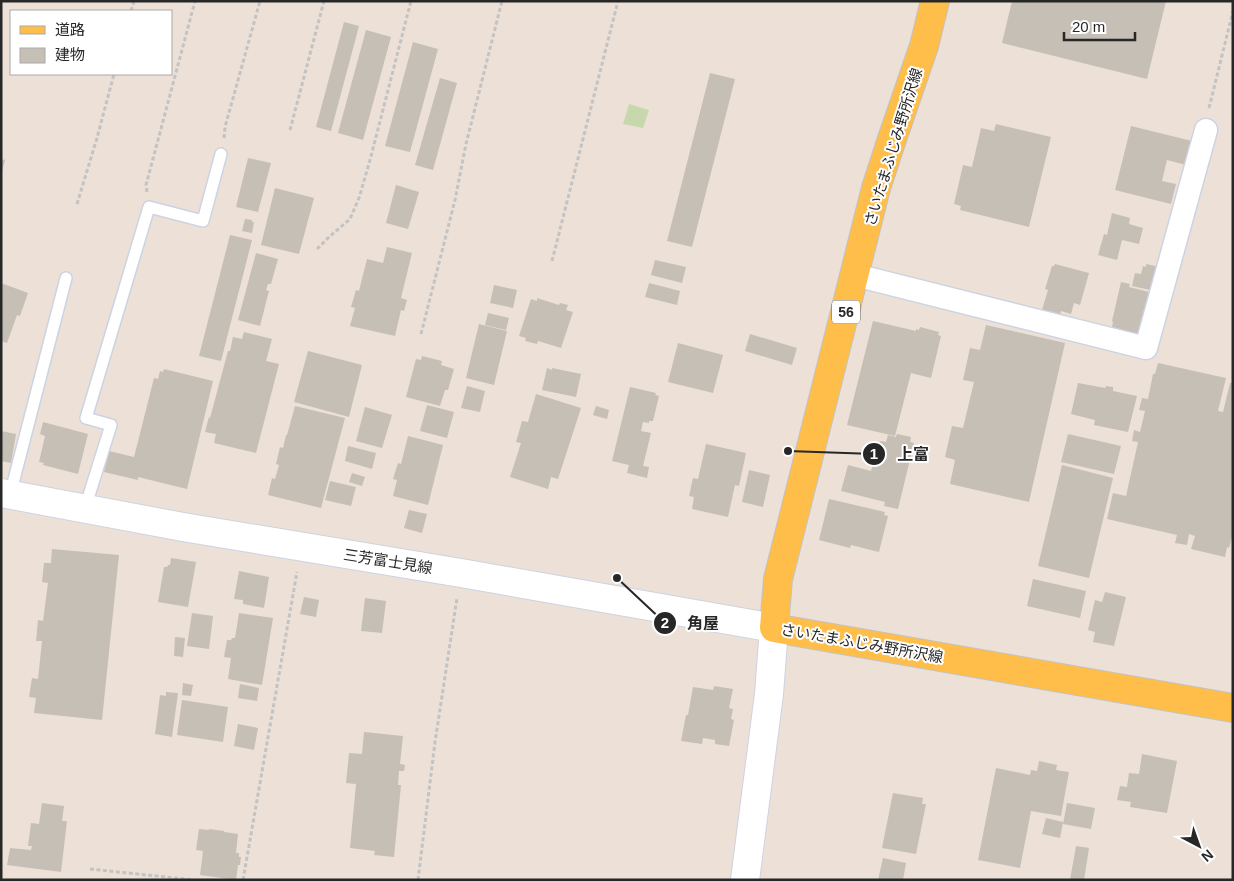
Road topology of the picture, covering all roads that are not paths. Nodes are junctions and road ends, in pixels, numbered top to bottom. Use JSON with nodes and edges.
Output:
{"nodes":[{"id":1,"x":936,"y":1,"type":"edge"},
{"id":2,"x":1206,"y":130,"type":"road end"},
{"id":3,"x":221,"y":154,"type":"road end"},
{"id":4,"x":855,"y":275,"type":"junction"},
{"id":5,"x":66,"y":278,"type":"dead end"},
{"id":6,"x":6,"y":494,"type":"edge"},
{"id":7,"x":85,"y":508,"type":"junction"},
{"id":8,"x":774,"y":628,"type":"junction"},
{"id":9,"x":1233,"y":708,"type":"edge"},
{"id":10,"x":745,"y":880,"type":"edge"}],
"edges":[{"from":1,"to":4,"type":"main road","name":"さいたまふじみ野所沢線","number":"56"},
{"from":2,"to":4,"type":"street"},
{"from":3,"to":7,"type":"lane"},
{"from":4,"to":8,"type":"main road","name":"さいたまふじみ野所沢線","number":"56"},
{"from":5,"to":6,"type":"lane"},
{"from":6,"to":7,"type":"main road","name":"三芳富士見線"},
{"from":7,"to":8,"type":"main road","name":"三芳富士見線"},
{"from":8,"to":9,"type":"main road","name":"さいたまふじみ野所沢線"},
{"from":8,"to":10,"type":"main road"}]}
